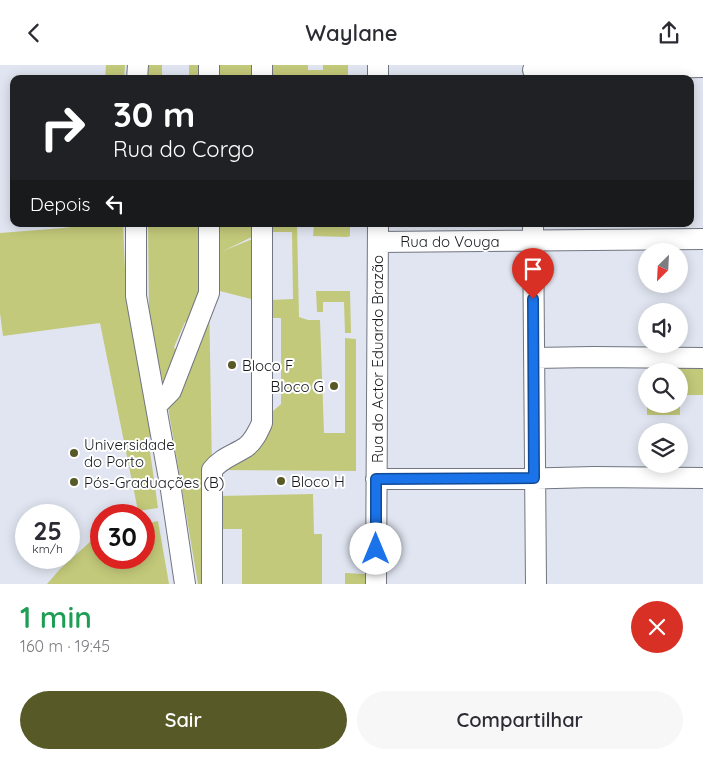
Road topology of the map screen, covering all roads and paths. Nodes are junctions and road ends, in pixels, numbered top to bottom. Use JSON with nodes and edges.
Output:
{"nodes":[{"id":1,"x":703,"y":67,"type":"edge"},
{"id":2,"x":533,"y":71,"type":"edge"},
{"id":3,"x":136,"y":227,"type":"edge"},
{"id":4,"x":209,"y":227,"type":"edge"},
{"id":5,"x":262,"y":227,"type":"edge"},
{"id":6,"x":533,"y":232,"type":"edge"},
{"id":7,"x":378,"y":233,"type":"edge"},
{"id":8,"x":703,"y":239,"type":"edge"},
{"id":9,"x":534,"y":358,"type":"junction"},
{"id":10,"x":703,"y":358,"type":"edge"},
{"id":11,"x":156,"y":406,"type":"junction"},
{"id":12,"x":534,"y":478,"type":"junction"},
{"id":13,"x":703,"y":478,"type":"edge"},
{"id":14,"x":376,"y":479,"type":"junction"},
{"id":15,"x":185,"y":584,"type":"edge"},
{"id":16,"x":212,"y":584,"type":"edge"},
{"id":17,"x":376,"y":584,"type":"edge"},
{"id":18,"x":536,"y":584,"type":"edge"}],
"edges":[{"from":1,"to":2,"type":"street"},
{"from":3,"to":11,"type":"street"},
{"from":4,"to":11,"type":"street"},
{"from":5,"to":16,"type":"street"},
{"from":6,"to":7,"type":"street","name":"Rua do Vouga"},
{"from":6,"to":8,"type":"street","name":"Rua do Vouga"},
{"from":6,"to":9,"type":"street"},
{"from":7,"to":14,"type":"street","name":"Rua do Actor Eduardo Brazão"},
{"from":9,"to":10,"type":"street"},
{"from":9,"to":12,"type":"street"},
{"from":11,"to":15,"type":"street"},
{"from":12,"to":13,"type":"street"},
{"from":12,"to":14,"type":"street"},
{"from":12,"to":18,"type":"street"},
{"from":14,"to":17,"type":"street","name":"Rua do Actor Eduardo Brazão"}]}
